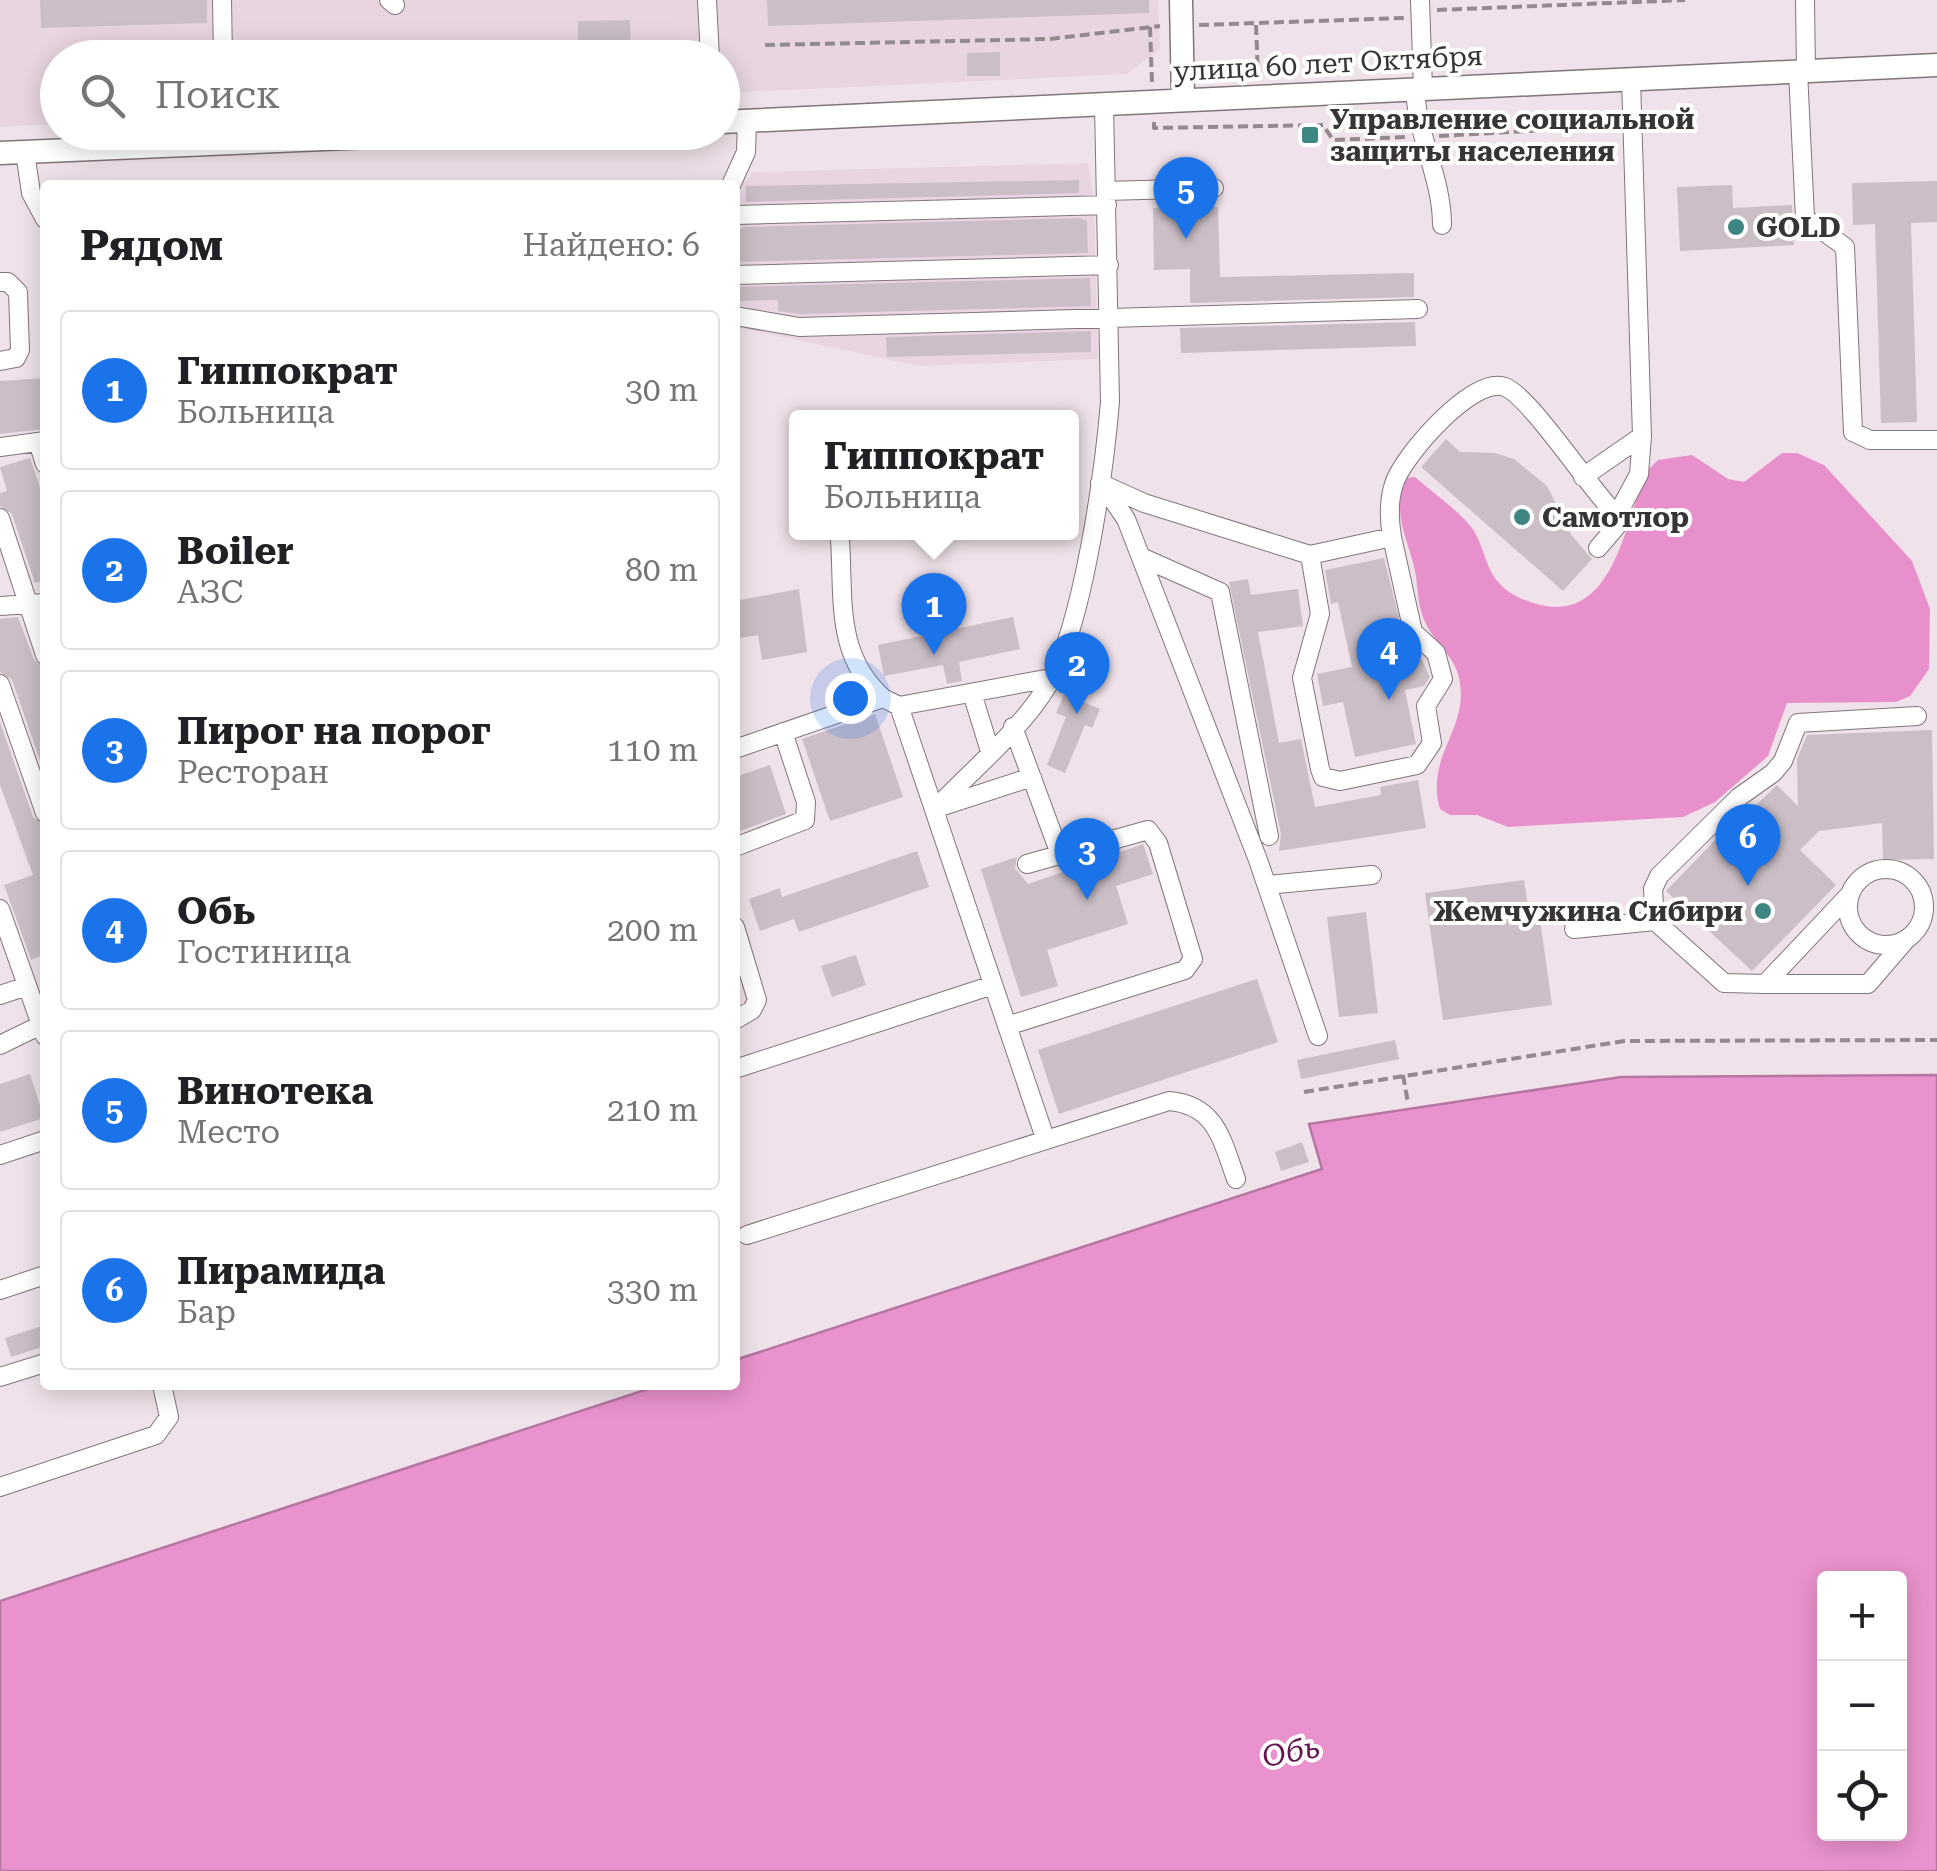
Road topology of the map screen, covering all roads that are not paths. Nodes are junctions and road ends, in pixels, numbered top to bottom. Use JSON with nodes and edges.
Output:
{"nodes":[{"id":1,"x":222,"y":0,"type":"edge"},
{"id":2,"x":707,"y":0,"type":"edge"},
{"id":3,"x":1181,"y":0,"type":"edge"},
{"id":4,"x":1420,"y":0,"type":"edge"},
{"id":5,"x":1805,"y":0,"type":"edge"},
{"id":6,"x":223,"y":40,"type":"edge"},
{"id":7,"x":709,"y":40,"type":"edge"},
{"id":8,"x":1937,"y":65,"type":"edge"},
{"id":9,"x":1802,"y":71,"type":"junction"},
{"id":10,"x":1630,"y":79,"type":"junction"},
{"id":11,"x":1419,"y":89,"type":"junction"},
{"id":12,"x":1183,"y":100,"type":"junction"},
{"id":13,"x":1104,"y":104,"type":"junction"},
{"id":14,"x":740,"y":121,"type":"edge"},
{"id":15,"x":746,"y":121,"type":"junction"},
{"id":16,"x":54,"y":150,"type":"edge"},
{"id":17,"x":25,"y":152,"type":"junction"},
{"id":18,"x":0,"y":153,"type":"edge"},
{"id":19,"x":733,"y":180,"type":"edge"},
{"id":20,"x":1214,"y":188,"type":"dead end"},
{"id":21,"x":1106,"y":198,"type":"junction"},
{"id":22,"x":40,"y":209,"type":"edge"},
{"id":23,"x":740,"y":214,"type":"edge"},
{"id":24,"x":1442,"y":225,"type":"dead end"},
{"id":25,"x":1108,"y":265,"type":"junction"},
{"id":26,"x":740,"y":275,"type":"edge"},
{"id":27,"x":0,"y":282,"type":"edge"},
{"id":28,"x":1418,"y":310,"type":"dead end"},
{"id":29,"x":740,"y":317,"type":"edge"},
{"id":30,"x":1110,"y":319,"type":"junction"},
{"id":31,"x":0,"y":362,"type":"edge"},
{"id":32,"x":1642,"y":436,"type":"junction"},
{"id":33,"x":1937,"y":440,"type":"edge"},
{"id":34,"x":40,"y":442,"type":"edge"},
{"id":35,"x":0,"y":447,"type":"edge"},
{"id":36,"x":1583,"y":477,"type":"junction"},
{"id":37,"x":1100,"y":483,"type":"junction"},
{"id":38,"x":1616,"y":517,"type":"junction"},
{"id":39,"x":0,"y":518,"type":"edge"},
{"id":40,"x":1392,"y":537,"type":"junction"},
{"id":41,"x":840,"y":540,"type":"dead end"},
{"id":42,"x":1598,"y":548,"type":"dead end"},
{"id":43,"x":1310,"y":555,"type":"junction"},
{"id":44,"x":1141,"y":557,"type":"junction"},
{"id":45,"x":36,"y":604,"type":"edge"},
{"id":46,"x":0,"y":606,"type":"edge"},
{"id":47,"x":1052,"y":678,"type":"junction"},
{"id":48,"x":0,"y":684,"type":"edge"},
{"id":49,"x":972,"y":693,"type":"junction"},
{"id":50,"x":891,"y":702,"type":"junction"},
{"id":51,"x":1917,"y":716,"type":"dead end"},
{"id":52,"x":1014,"y":727,"type":"junction"},
{"id":53,"x":783,"y":732,"type":"junction"},
{"id":54,"x":740,"y":746,"type":"edge"},
{"id":55,"x":990,"y":751,"type":"junction"},
{"id":56,"x":1032,"y":777,"type":"junction"},
{"id":57,"x":40,"y":799,"type":"edge"},
{"id":58,"x":935,"y":809,"type":"junction"},
{"id":59,"x":1266,"y":816,"type":"junction"},
{"id":60,"x":1244,"y":822,"type":"junction"},
{"id":61,"x":1269,"y":836,"type":"dead end"},
{"id":62,"x":740,"y":845,"type":"edge"},
{"id":63,"x":1060,"y":854,"type":"junction"},
{"id":64,"x":1027,"y":864,"type":"dead end"},
{"id":65,"x":1372,"y":875,"type":"dead end"},
{"id":66,"x":1915,"y":882,"type":"junction"},
{"id":67,"x":1267,"y":885,"type":"junction"},
{"id":68,"x":1937,"y":892,"type":"edge"},
{"id":69,"x":1850,"y":894,"type":"junction"},
{"id":70,"x":0,"y":909,"type":"edge"},
{"id":71,"x":1656,"y":921,"type":"junction"},
{"id":72,"x":1574,"y":928,"type":"dead end"},
{"id":73,"x":1937,"y":931,"type":"edge"},
{"id":74,"x":4,"y":934,"type":"edge"},
{"id":75,"x":1910,"y":936,"type":"junction"},
{"id":76,"x":740,"y":944,"type":"edge"},
{"id":77,"x":1765,"y":984,"type":"junction"},
{"id":78,"x":994,"y":985,"type":"junction"},
{"id":79,"x":27,"y":986,"type":"junction"},
{"id":80,"x":0,"y":995,"type":"edge"},
{"id":81,"x":40,"y":1018,"type":"edge"},
{"id":82,"x":740,"y":1018,"type":"edge"},
{"id":83,"x":1008,"y":1026,"type":"junction"},
{"id":84,"x":40,"y":1029,"type":"edge"},
{"id":85,"x":1318,"y":1036,"type":"dead end"},
{"id":86,"x":0,"y":1044,"type":"edge"},
{"id":87,"x":740,"y":1067,"type":"edge"},
{"id":88,"x":1044,"y":1138,"type":"junction"},
{"id":89,"x":40,"y":1142,"type":"edge"},
{"id":90,"x":0,"y":1154,"type":"edge"},
{"id":91,"x":1236,"y":1179,"type":"dead end"},
{"id":92,"x":747,"y":1235,"type":"dead end"},
{"id":93,"x":40,"y":1277,"type":"edge"},
{"id":94,"x":0,"y":1290,"type":"edge"},
{"id":95,"x":40,"y":1365,"type":"edge"},
{"id":96,"x":0,"y":1378,"type":"edge"},
{"id":97,"x":163,"y":1390,"type":"edge"},
{"id":98,"x":0,"y":1487,"type":"edge"}],
"edges":[{"from":1,"to":6,"type":"street"},
{"from":2,"to":7,"type":"street"},
{"from":3,"to":12,"type":"main road"},
{"from":4,"to":11,"type":"street"},
{"from":5,"to":9,"type":"street"},
{"from":8,"to":9,"type":"main road","name":"улица 60 лет Октября"},
{"from":9,"to":10,"type":"main road","name":"улица 60 лет Октября"},
{"from":9,"to":33,"type":"street"},
{"from":10,"to":11,"type":"main road","name":"улица 60 лет Октября"},
{"from":10,"to":32,"type":"street"},
{"from":11,"to":12,"type":"main road","name":"улица 60 лет Октября"},
{"from":11,"to":24,"type":"street"},
{"from":12,"to":13,"type":"main road","name":"улица 60 лет Октября"},
{"from":13,"to":15,"type":"main road","name":"улица 60 лет Октября"},
{"from":13,"to":21,"type":"street"},
{"from":14,"to":15,"type":"main road","name":"улица 60 лет Октября"},
{"from":15,"to":19,"type":"street"},
{"from":16,"to":17,"type":"main road"},
{"from":17,"to":18,"type":"main road"},
{"from":17,"to":22,"type":"street"},
{"from":20,"to":21,"type":"street"},
{"from":21,"to":23,"type":"street"},
{"from":21,"to":25,"type":"street"},
{"from":25,"to":26,"type":"street"},
{"from":25,"to":30,"type":"street"},
{"from":27,"to":31,"type":"street"},
{"from":28,"to":30,"type":"street"},
{"from":29,"to":30,"type":"street"},
{"from":30,"to":37,"type":"street"},
{"from":32,"to":36,"type":"street"},
{"from":32,"to":38,"type":"street"},
{"from":34,"to":35,"type":"street"},
{"from":36,"to":38,"type":"street"},
{"from":36,"to":40,"type":"street"},
{"from":37,"to":43,"type":"street"},
{"from":37,"to":44,"type":"street"},
{"from":37,"to":47,"type":"street"},
{"from":38,"to":42,"type":"street"},
{"from":39,"to":45,"type":"street"},
{"from":40,"to":43,"type":"street"},
{"from":40,"to":43,"type":"street"},
{"from":41,"to":50,"type":"street"},
{"from":44,"to":59,"type":"street"},
{"from":44,"to":60,"type":"street"},
{"from":45,"to":46,"type":"street"},
{"from":47,"to":49,"type":"street"},
{"from":47,"to":52,"type":"street"},
{"from":48,"to":57,"type":"street"},
{"from":49,"to":50,"type":"street"},
{"from":49,"to":55,"type":"street"},
{"from":50,"to":53,"type":"street"},
{"from":50,"to":58,"type":"street"},
{"from":51,"to":71,"type":"street"},
{"from":52,"to":55,"type":"street"},
{"from":52,"to":56,"type":"street"},
{"from":53,"to":54,"type":"street"},
{"from":53,"to":62,"type":"street"},
{"from":55,"to":58,"type":"street"},
{"from":56,"to":58,"type":"street"},
{"from":56,"to":63,"type":"street"},
{"from":58,"to":78,"type":"street"},
{"from":59,"to":60,"type":"street"},
{"from":59,"to":61,"type":"street"},
{"from":60,"to":67,"type":"street"},
{"from":63,"to":64,"type":"street"},
{"from":63,"to":83,"type":"street"},
{"from":65,"to":67,"type":"street"},
{"from":66,"to":68,"type":"street"},
{"from":66,"to":69,"type":"street"},
{"from":66,"to":75,"type":"street"},
{"from":67,"to":85,"type":"street"},
{"from":69,"to":75,"type":"street"},
{"from":69,"to":77,"type":"street"},
{"from":70,"to":74,"type":"street"},
{"from":71,"to":72,"type":"street"},
{"from":71,"to":77,"type":"street"},
{"from":73,"to":75,"type":"street"},
{"from":74,"to":79,"type":"street"},
{"from":75,"to":77,"type":"street"},
{"from":76,"to":82,"type":"street"},
{"from":78,"to":83,"type":"street"},
{"from":78,"to":87,"type":"street"},
{"from":79,"to":80,"type":"street"},
{"from":79,"to":81,"type":"street"},
{"from":83,"to":88,"type":"street"},
{"from":84,"to":86,"type":"street"},
{"from":88,"to":91,"type":"street"},
{"from":88,"to":92,"type":"street"},
{"from":89,"to":90,"type":"street"},
{"from":93,"to":94,"type":"street"},
{"from":95,"to":96,"type":"street"},
{"from":97,"to":98,"type":"street"}]}
